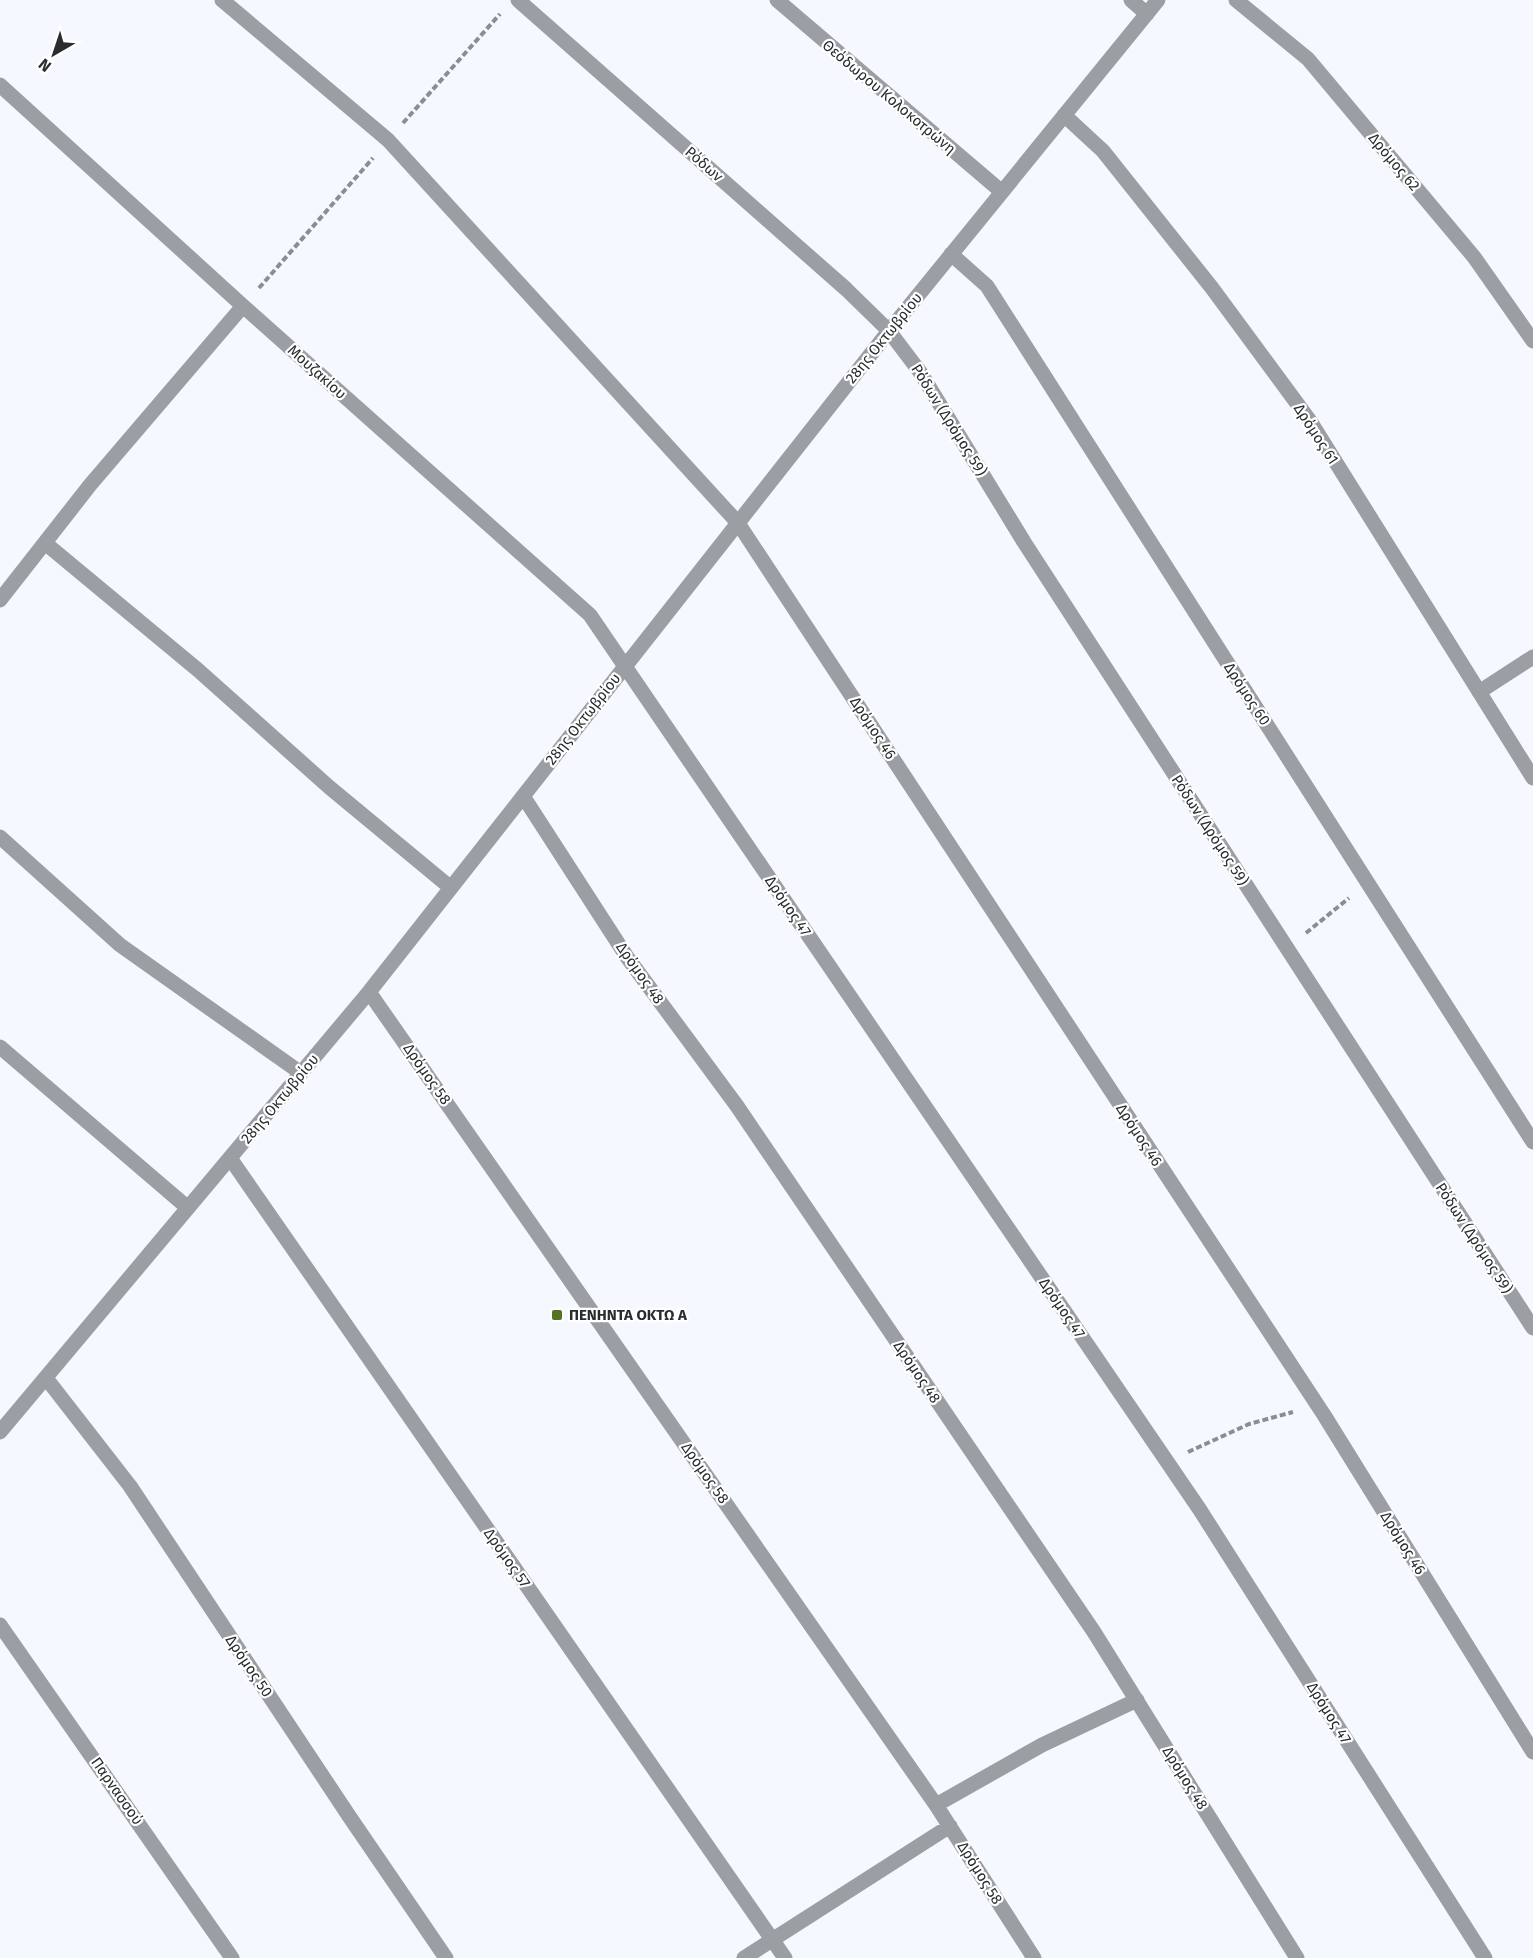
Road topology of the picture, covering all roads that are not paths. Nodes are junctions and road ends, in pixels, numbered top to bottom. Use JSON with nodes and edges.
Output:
{"nodes":[{"id":1,"x":222,"y":0,"type":"edge"},
{"id":2,"x":518,"y":0,"type":"edge"},
{"id":3,"x":777,"y":0,"type":"edge"},
{"id":4,"x":1131,"y":0,"type":"edge"},
{"id":5,"x":1158,"y":0,"type":"edge"},
{"id":6,"x":1236,"y":0,"type":"edge"},
{"id":7,"x":1147,"y":14,"type":"junction"},
{"id":8,"x":0,"y":85,"type":"edge"},
{"id":9,"x":1064,"y":115,"type":"junction"},
{"id":10,"x":1002,"y":192,"type":"junction"},
{"id":11,"x":951,"y":254,"type":"junction"},
{"id":12,"x":243,"y":306,"type":"junction"},
{"id":13,"x":889,"y":331,"type":"junction"},
{"id":14,"x":1533,"y":341,"type":"edge"},
{"id":15,"x":738,"y":523,"type":"junction"},
{"id":16,"x":45,"y":543,"type":"junction"},
{"id":17,"x":0,"y":600,"type":"edge"},
{"id":18,"x":1533,"y":657,"type":"edge"},
{"id":19,"x":624,"y":667,"type":"junction"},
{"id":20,"x":1479,"y":692,"type":"junction"},
{"id":21,"x":1533,"y":778,"type":"edge"},
{"id":22,"x":523,"y":796,"type":"junction"},
{"id":23,"x":0,"y":837,"type":"edge"},
{"id":24,"x":451,"y":888,"type":"junction"},
{"id":25,"x":369,"y":992,"type":"junction"},
{"id":26,"x":0,"y":1047,"type":"edge"},
{"id":27,"x":301,"y":1073,"type":"junction"},
{"id":28,"x":1533,"y":1142,"type":"edge"},
{"id":29,"x":230,"y":1158,"type":"junction"},
{"id":30,"x":188,"y":1208,"type":"junction"},
{"id":31,"x":1533,"y":1328,"type":"edge"},
{"id":32,"x":45,"y":1378,"type":"junction"},
{"id":33,"x":0,"y":1432,"type":"edge"},
{"id":34,"x":0,"y":1625,"type":"edge"},
{"id":35,"x":1137,"y":1700,"type":"junction"},
{"id":36,"x":1533,"y":1752,"type":"edge"},
{"id":37,"x":936,"y":1805,"type":"junction"},
{"id":38,"x":950,"y":1826,"type":"junction"},
{"id":39,"x":772,"y":1939,"type":"junction"},
{"id":40,"x":232,"y":1958,"type":"edge"},
{"id":41,"x":446,"y":1958,"type":"edge"},
{"id":42,"x":744,"y":1958,"type":"edge"},
{"id":43,"x":785,"y":1958,"type":"edge"},
{"id":44,"x":1034,"y":1958,"type":"edge"},
{"id":45,"x":1298,"y":1958,"type":"edge"},
{"id":46,"x":1485,"y":1958,"type":"edge"}],
"edges":[{"from":1,"to":15,"type":"street","name":"Δρόμος 46"},
{"from":2,"to":13,"type":"street","name":"Ρόδων"},
{"from":3,"to":10,"type":"street","name":"Θεόδωρου Κολοκοτρώνη"},
{"from":4,"to":7,"type":"street"},
{"from":5,"to":7,"type":"street","name":"28ης Οκτωβρίου"},
{"from":6,"to":14,"type":"street","name":"Δρόμος 62"},
{"from":7,"to":9,"type":"street","name":"28ης Οκτωβρίου"},
{"from":8,"to":12,"type":"street","name":"Μουζακίου"},
{"from":9,"to":10,"type":"street","name":"28ης Οκτωβρίου"},
{"from":9,"to":20,"type":"street","name":"Δρόμος 61"},
{"from":10,"to":11,"type":"street","name":"28ης Οκτωβρίου"},
{"from":11,"to":13,"type":"street","name":"28ης Οκτωβρίου"},
{"from":11,"to":28,"type":"street","name":"Δρόμος 60"},
{"from":12,"to":16,"type":"street"},
{"from":12,"to":19,"type":"street","name":"Μουζακίου"},
{"from":13,"to":15,"type":"street","name":"28ης Οκτωβρίου"},
{"from":13,"to":31,"type":"street","name":"Ρόδων (Δρόμος 59)"},
{"from":15,"to":19,"type":"street","name":"28ης Οκτωβρίου"},
{"from":15,"to":36,"type":"street","name":"Δρόμος 46"},
{"from":16,"to":17,"type":"street"},
{"from":16,"to":24,"type":"street"},
{"from":18,"to":20,"type":"street"},
{"from":19,"to":22,"type":"street","name":"28ης Οκτωβρίου"},
{"from":19,"to":46,"type":"street","name":"Δρόμος 47"},
{"from":20,"to":21,"type":"street","name":"Δρόμος 61"},
{"from":22,"to":24,"type":"street","name":"28ης Οκτωβρίου"},
{"from":22,"to":35,"type":"street","name":"Δρόμος 48"},
{"from":23,"to":27,"type":"street"},
{"from":24,"to":25,"type":"street","name":"28ης Οκτωβρίου"},
{"from":25,"to":27,"type":"street","name":"28ης Οκτωβρίου"},
{"from":25,"to":37,"type":"street","name":"Δρόμος 58"},
{"from":26,"to":30,"type":"street"},
{"from":27,"to":29,"type":"street","name":"28ης Οκτωβρίου"},
{"from":29,"to":30,"type":"street","name":"28ης Οκτωβρίου"},
{"from":29,"to":39,"type":"street","name":"Δρόμος 57"},
{"from":30,"to":32,"type":"street","name":"28ης Οκτωβρίου"},
{"from":32,"to":33,"type":"street","name":"28ης Οκτωβρίου"},
{"from":32,"to":41,"type":"street","name":"Δρόμος 50"},
{"from":34,"to":40,"type":"street","name":"Παρνασσού"},
{"from":35,"to":37,"type":"street"},
{"from":35,"to":45,"type":"street","name":"Δρόμος 48"},
{"from":37,"to":38,"type":"street","name":"Δρόμος 58"},
{"from":38,"to":39,"type":"street"},
{"from":38,"to":44,"type":"street","name":"Δρόμος 58"},
{"from":39,"to":42,"type":"street"},
{"from":39,"to":43,"type":"street","name":"Δρόμος 57"}]}
